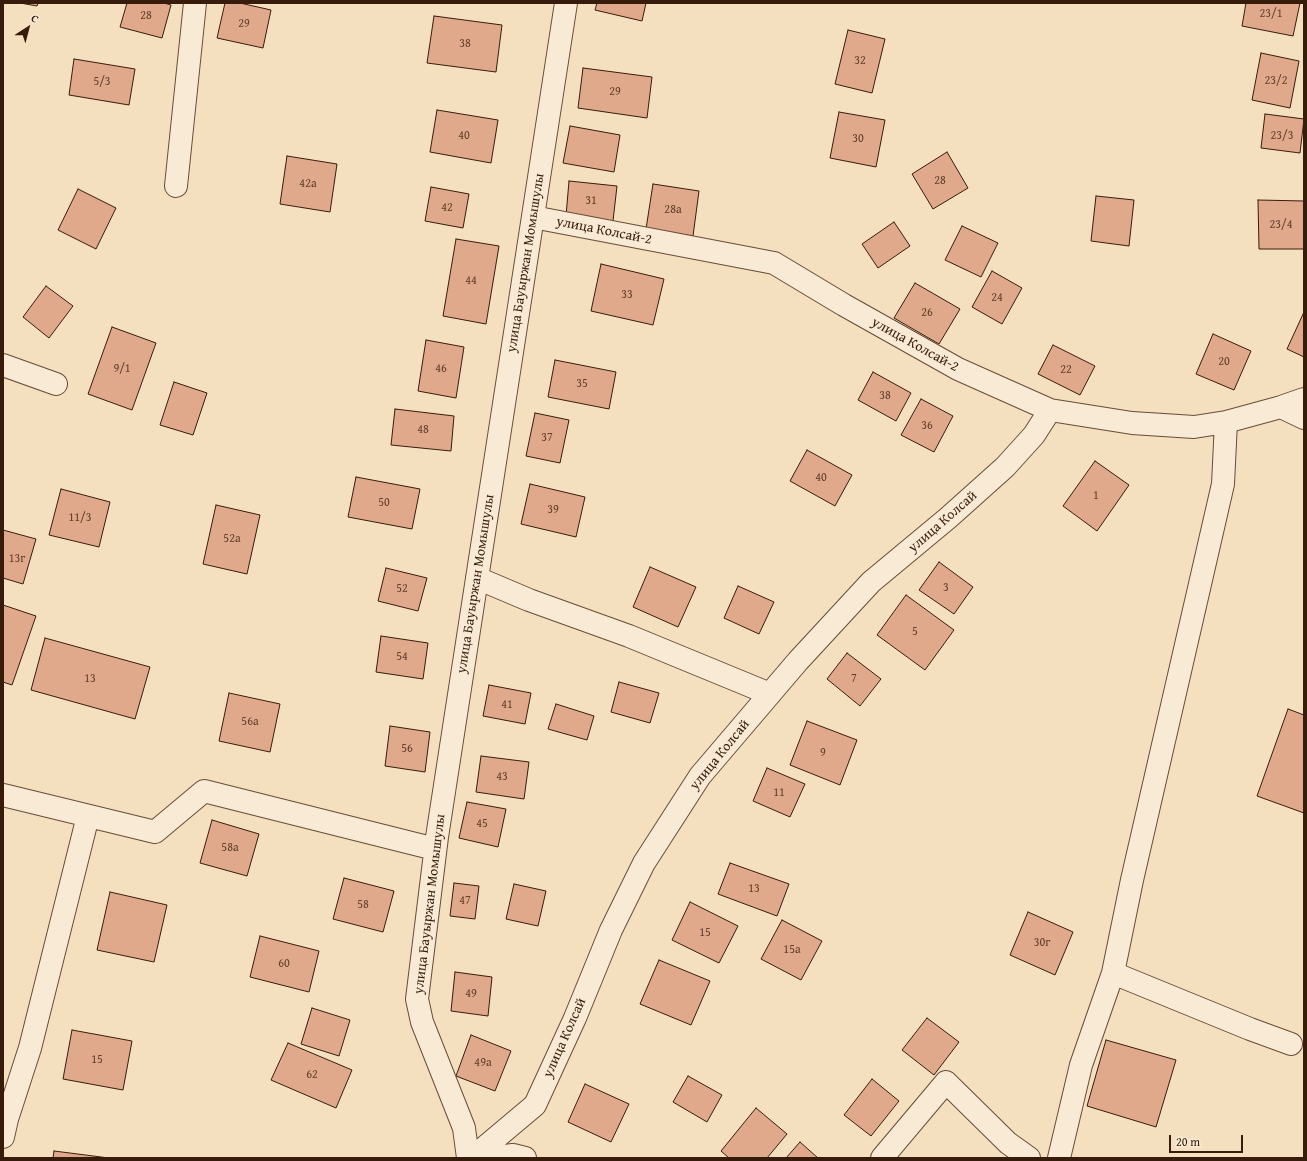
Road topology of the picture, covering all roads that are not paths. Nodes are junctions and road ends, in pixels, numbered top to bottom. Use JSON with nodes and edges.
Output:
{"nodes":[{"id":1,"x":195,"y":3,"type":"edge"},
{"id":2,"x":566,"y":3,"type":"edge"},
{"id":3,"x":176,"y":186,"type":"dead end"},
{"id":4,"x":533,"y":217,"type":"junction"},
{"id":5,"x":3,"y":365,"type":"edge"},
{"id":6,"x":56,"y":384,"type":"dead end"},
{"id":7,"x":1304,"y":399,"type":"edge"},
{"id":8,"x":1280,"y":407,"type":"junction"},
{"id":9,"x":1050,"y":410,"type":"junction"},
{"id":10,"x":1304,"y":418,"type":"edge"},
{"id":11,"x":1226,"y":422,"type":"junction"},
{"id":12,"x":477,"y":578,"type":"junction"},
{"id":13,"x":770,"y":694,"type":"junction"},
{"id":14,"x":3,"y":796,"type":"edge"},
{"id":15,"x":88,"y":816,"type":"junction"},
{"id":16,"x":435,"y":849,"type":"junction"},
{"id":17,"x":1113,"y":973,"type":"junction"},
{"id":18,"x":1291,"y":1044,"type":"dead end"},
{"id":19,"x":3,"y":1137,"type":"edge"},
{"id":20,"x":468,"y":1158,"type":"edge"},
{"id":21,"x":472,"y":1158,"type":"edge"},
{"id":22,"x":490,"y":1158,"type":"edge"},
{"id":23,"x":525,"y":1158,"type":"edge"},
{"id":24,"x":882,"y":1158,"type":"edge"},
{"id":25,"x":1029,"y":1158,"type":"edge"},
{"id":26,"x":1059,"y":1158,"type":"edge"}],
"edges":[{"from":1,"to":3,"type":"street"},
{"from":2,"to":4,"type":"street","name":"улица Бауыржан Момышулы"},
{"from":4,"to":9,"type":"street","name":"улица Колсай-2"},
{"from":4,"to":12,"type":"street","name":"улица Бауыржан Момышулы"},
{"from":5,"to":6,"type":"street"},
{"from":7,"to":8,"type":"street","name":"улица Колсай-2"},
{"from":8,"to":10,"type":"street"},
{"from":8,"to":11,"type":"street","name":"улица Колсай-2"},
{"from":9,"to":11,"type":"street","name":"улица Колсай-2"},
{"from":9,"to":13,"type":"street","name":"улица Колсай"},
{"from":11,"to":17,"type":"street"},
{"from":12,"to":13,"type":"street"},
{"from":12,"to":16,"type":"street","name":"улица Бауыржан Момышулы"},
{"from":13,"to":21,"type":"street","name":"улица Колсай"},
{"from":14,"to":15,"type":"street"},
{"from":15,"to":16,"type":"street"},
{"from":15,"to":19,"type":"street"},
{"from":16,"to":20,"type":"street","name":"улица Бауыржан Момышулы"},
{"from":17,"to":18,"type":"street"},
{"from":17,"to":26,"type":"street"},
{"from":22,"to":23,"type":"street"},
{"from":24,"to":25,"type":"street"}]}
